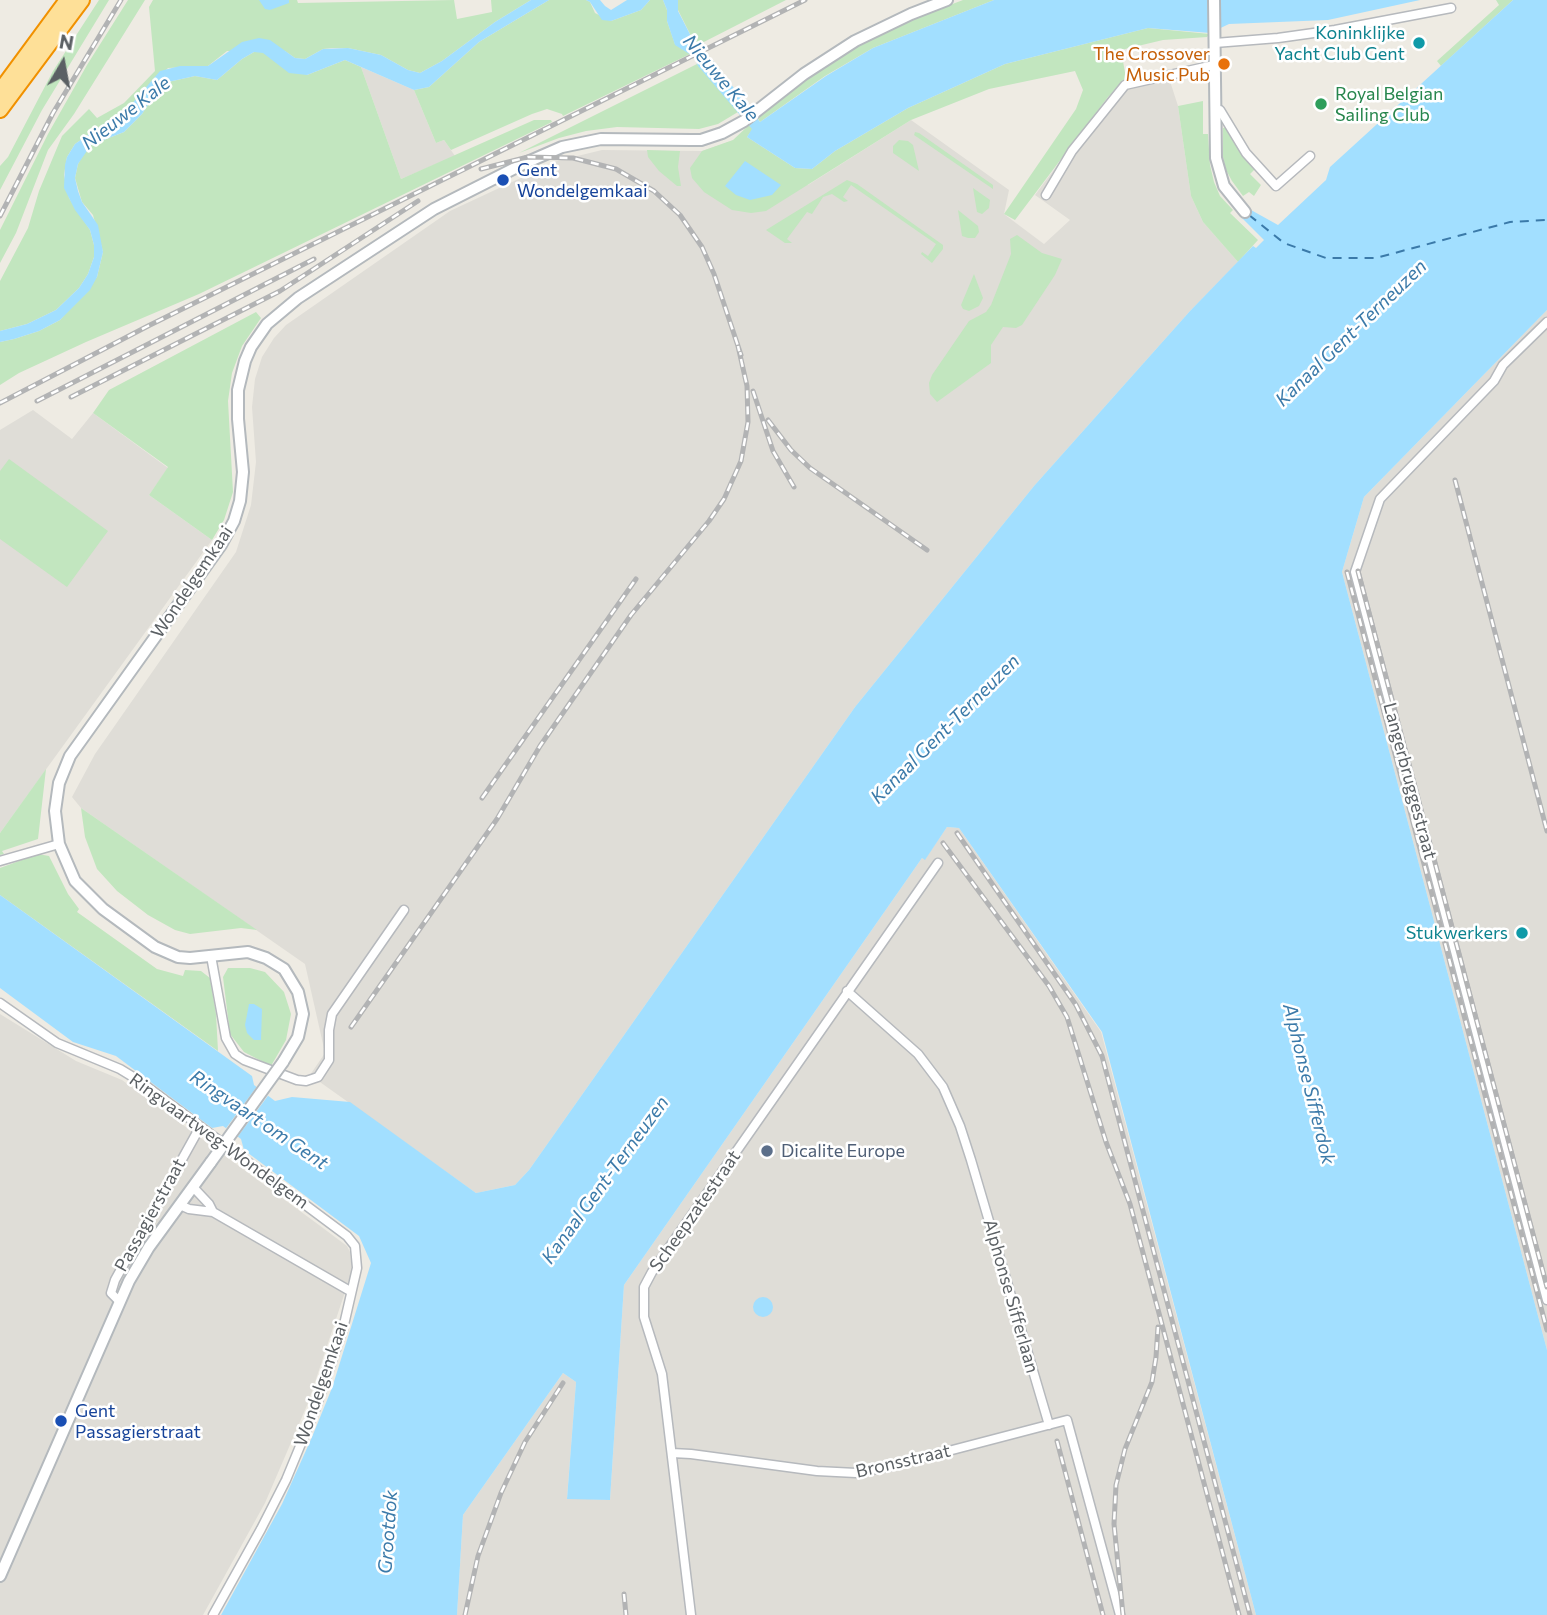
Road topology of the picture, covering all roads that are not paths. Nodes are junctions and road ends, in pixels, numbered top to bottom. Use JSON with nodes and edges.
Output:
{"nodes":[{"id":1,"x":66,"y":0,"type":"edge"},
{"id":2,"x":82,"y":0,"type":"edge"},
{"id":3,"x":947,"y":0,"type":"edge"},
{"id":4,"x":1214,"y":0,"type":"edge"},
{"id":5,"x":1451,"y":8,"type":"dead end"},
{"id":6,"x":1215,"y":43,"type":"junction"},
{"id":7,"x":1214,"y":65,"type":"junction"},
{"id":8,"x":0,"y":92,"type":"edge"},
{"id":9,"x":0,"y":110,"type":"edge"},
{"id":10,"x":1216,"y":110,"type":"junction"},
{"id":11,"x":1310,"y":156,"type":"dead end"},
{"id":12,"x":1046,"y":195,"type":"dead end"},
{"id":13,"x":1245,"y":212,"type":"dead end"},
{"id":14,"x":1547,"y":322,"type":"edge"},
{"id":15,"x":59,"y":844,"type":"junction"},
{"id":16,"x":0,"y":861,"type":"edge"},
{"id":17,"x":938,"y":863,"type":"dead end"},
{"id":18,"x":404,"y":910,"type":"dead end"},
{"id":19,"x":211,"y":956,"type":"junction"},
{"id":20,"x":847,"y":991,"type":"junction"},
{"id":21,"x":0,"y":1003,"type":"edge"},
{"id":22,"x":200,"y":1128,"type":"junction"},
{"id":23,"x":193,"y":1187,"type":"junction"},
{"id":24,"x":180,"y":1205,"type":"junction"},
{"id":25,"x":213,"y":1212,"type":"junction"},
{"id":26,"x":350,"y":1291,"type":"junction"},
{"id":27,"x":1547,"y":1300,"type":"edge"},
{"id":28,"x":119,"y":1301,"type":"junction"},
{"id":29,"x":1049,"y":1425,"type":"junction"},
{"id":30,"x":671,"y":1453,"type":"junction"},
{"id":31,"x":0,"y":1576,"type":"edge"},
{"id":32,"x":213,"y":1615,"type":"edge"},
{"id":33,"x":691,"y":1615,"type":"edge"},
{"id":34,"x":1120,"y":1615,"type":"edge"}],
"edges":[{"from":1,"to":8,"type":"highway"},
{"from":2,"to":9,"type":"highway"},
{"from":3,"to":15,"type":"main road","name":"Wondelgemkaai"},
{"from":4,"to":6,"type":"main road"},
{"from":5,"to":6,"type":"street"},
{"from":6,"to":7,"type":"main road"},
{"from":7,"to":10,"type":"main road"},
{"from":7,"to":12,"type":"street"},
{"from":10,"to":11,"type":"street"},
{"from":10,"to":13,"type":"main road"},
{"from":14,"to":27,"type":"street","name":"Langerbruggestraat"},
{"from":15,"to":16,"type":"street"},
{"from":15,"to":19,"type":"main road","name":"Wondelgemkaai"},
{"from":17,"to":20,"type":"street","name":"Scheepzatestraat"},
{"from":18,"to":19,"type":"street"},
{"from":19,"to":23,"type":"main road","name":"Wondelgemkaai","bridge":true},
{"from":20,"to":29,"type":"street","name":"Alphonse Sifferlaan"},
{"from":20,"to":30,"type":"street","name":"Scheepzatestraat"},
{"from":21,"to":22,"type":"street","name":"Ringvaartweg-Wondelgem"},
{"from":22,"to":26,"type":"street","name":"Ringvaartweg-Wondelgem"},
{"from":22,"to":28,"type":"street","name":"Passagierstraat"},
{"from":23,"to":24,"type":"main road","name":"Wondelgemkaai"},
{"from":23,"to":25,"type":"street"},
{"from":24,"to":25,"type":"street"},
{"from":24,"to":28,"type":"main road","name":"Wondelgemkaai"},
{"from":25,"to":26,"type":"street"},
{"from":26,"to":32,"type":"street","name":"Wondelgemkaai"},
{"from":28,"to":31,"type":"main road","name":"Wondelgemkaai"},
{"from":29,"to":30,"type":"street","name":"Bronsstraat"},
{"from":29,"to":34,"type":"street"},
{"from":30,"to":33,"type":"street","name":"Scheepzatestraat"}]}
